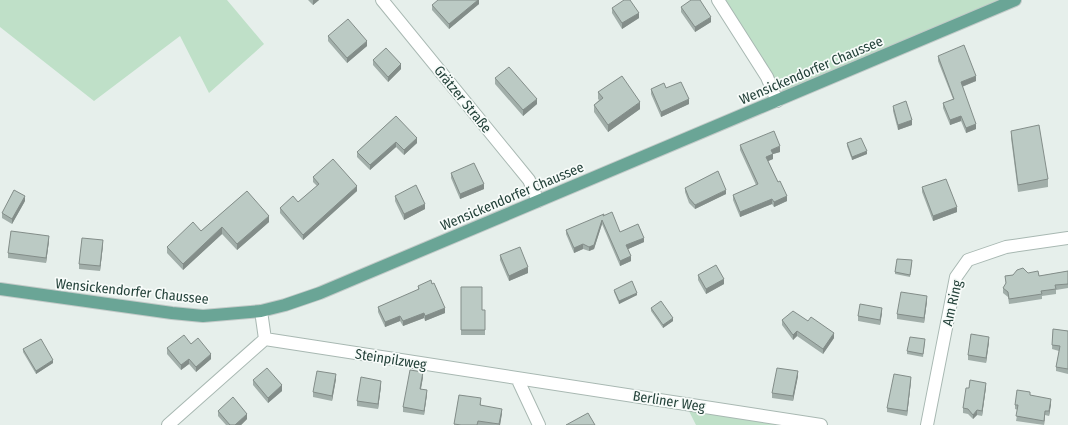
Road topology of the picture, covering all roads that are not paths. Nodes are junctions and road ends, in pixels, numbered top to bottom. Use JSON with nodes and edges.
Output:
{"nodes":[{"id":1,"x":382,"y":0,"type":"edge"},
{"id":2,"x":718,"y":0,"type":"edge"},
{"id":3,"x":1016,"y":0,"type":"edge"},
{"id":4,"x":777,"y":101,"type":"junction"},
{"id":5,"x":538,"y":201,"type":"junction"},
{"id":6,"x":1068,"y":238,"type":"edge"},
{"id":7,"x":0,"y":289,"type":"edge"},
{"id":8,"x":261,"y":311,"type":"junction"},
{"id":9,"x":265,"y":339,"type":"junction"},
{"id":10,"x":517,"y":378,"type":"junction"},
{"id":11,"x":168,"y":425,"type":"edge"},
{"id":12,"x":539,"y":425,"type":"edge"},
{"id":13,"x":820,"y":425,"type":"edge"},
{"id":14,"x":927,"y":425,"type":"edge"}],
"edges":[{"from":1,"to":5,"type":"street","name":"Grätzer Straße"},
{"from":2,"to":4,"type":"street"},
{"from":3,"to":4,"type":"main road","name":"Wensickendorfer Chaussee"},
{"from":4,"to":5,"type":"main road","name":"Wensickendorfer Chaussee"},
{"from":5,"to":8,"type":"main road","name":"Wensickendorfer Chaussee"},
{"from":6,"to":14,"type":"street","name":"Am Ring"},
{"from":7,"to":8,"type":"main road","name":"Wensickendorfer Chaussee"},
{"from":8,"to":9,"type":"street"},
{"from":9,"to":10,"type":"street","name":"Steinpilzweg"},
{"from":9,"to":11,"type":"street"},
{"from":10,"to":12,"type":"street"},
{"from":10,"to":13,"type":"street","name":"Berliner Weg"}]}
